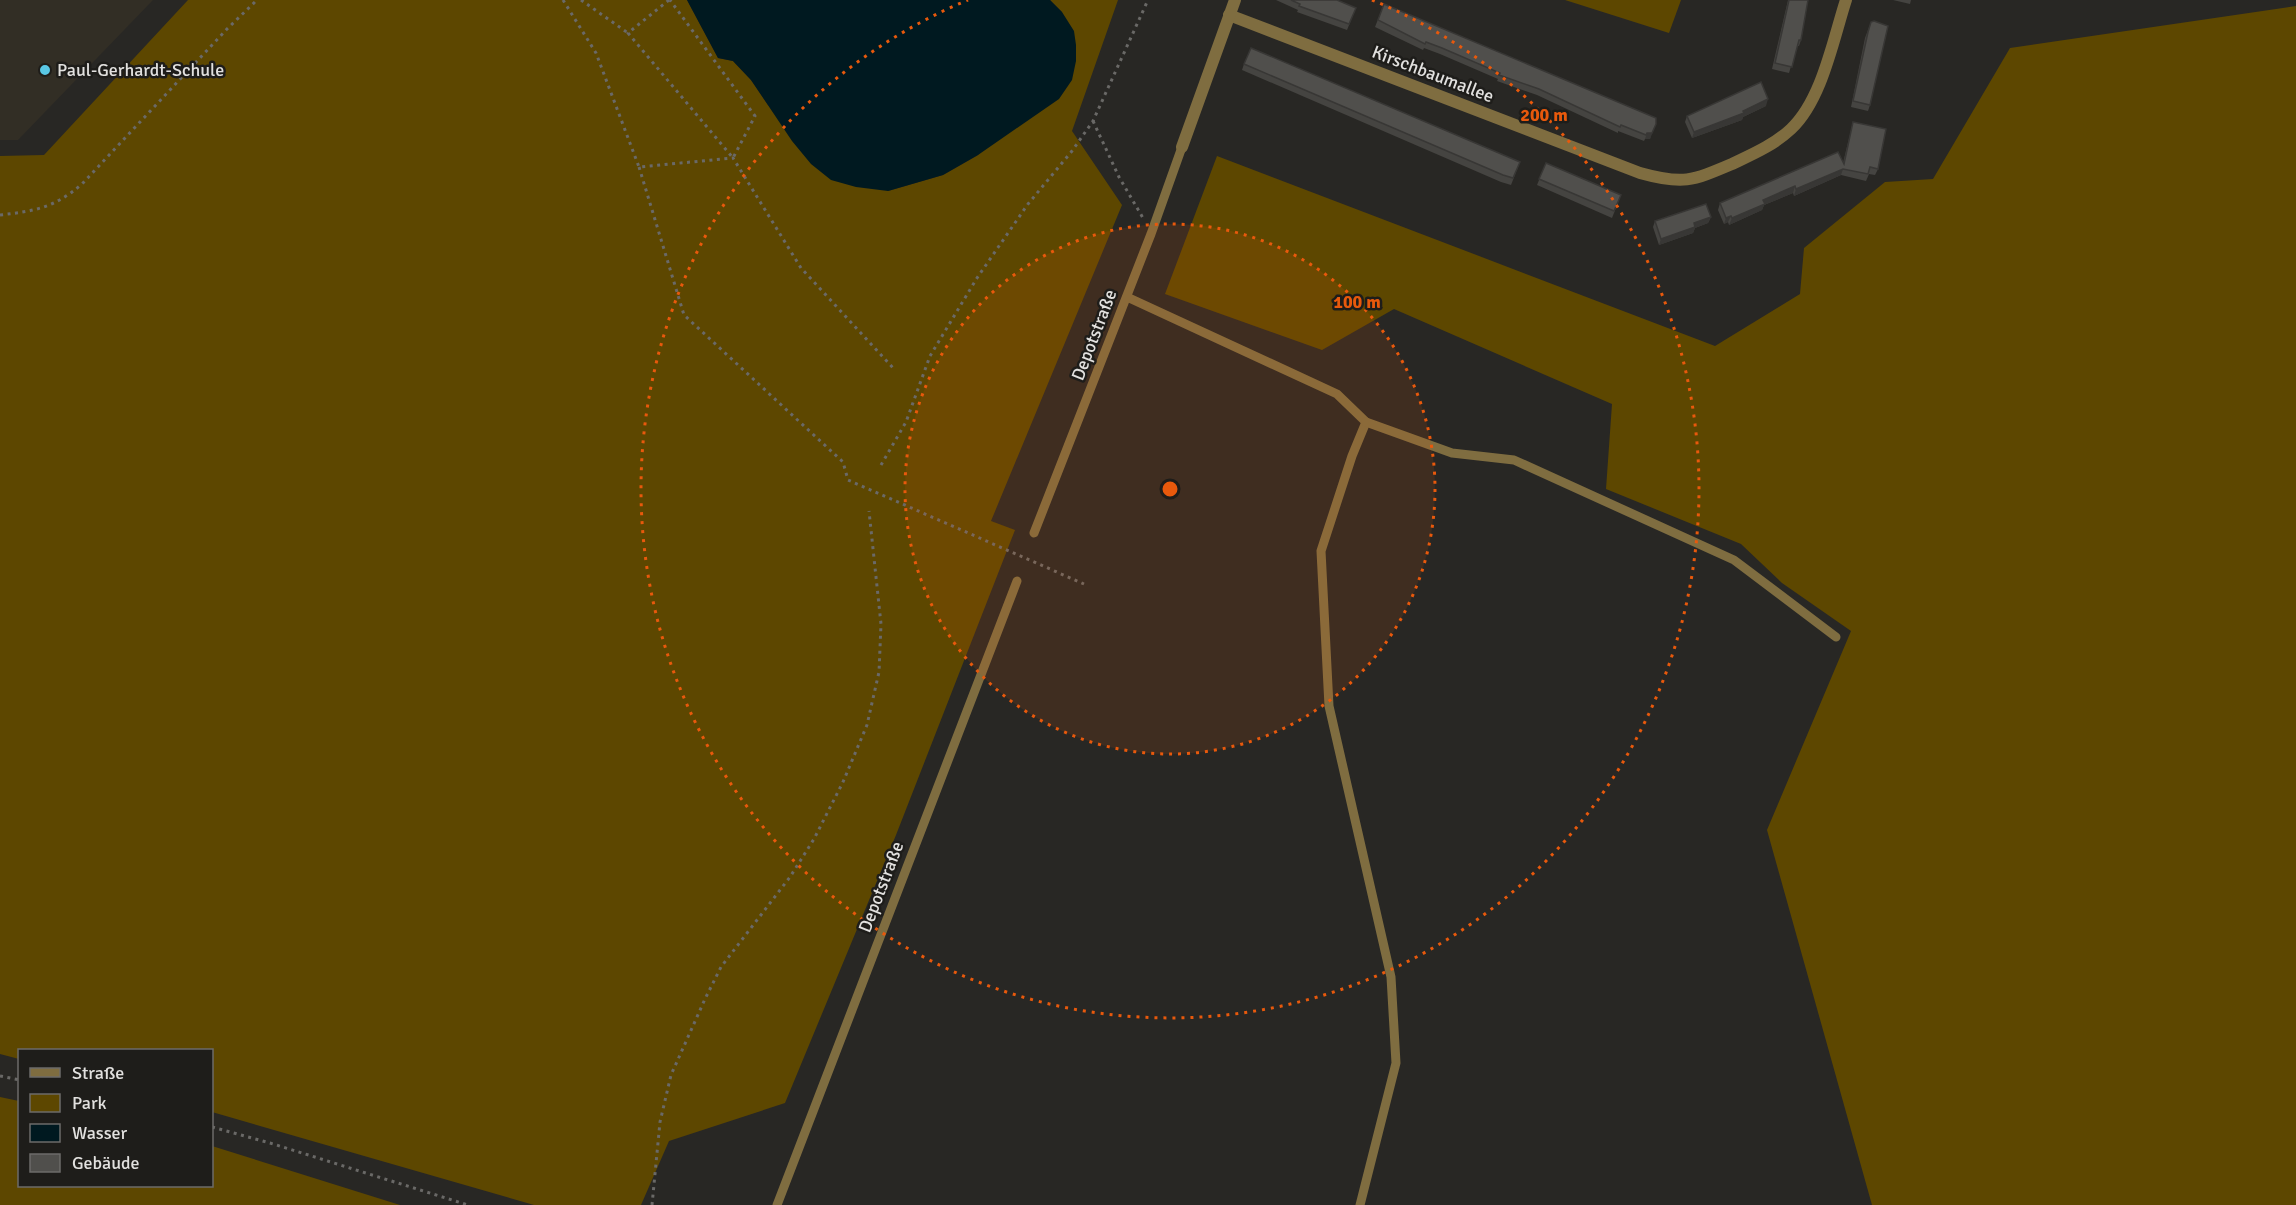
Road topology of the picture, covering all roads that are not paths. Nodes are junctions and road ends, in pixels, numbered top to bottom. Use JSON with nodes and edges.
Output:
{"nodes":[{"id":1,"x":1235,"y":0,"type":"edge"},
{"id":2,"x":1846,"y":0,"type":"edge"},
{"id":3,"x":1229,"y":15,"type":"junction"},
{"id":4,"x":1182,"y":147,"type":"joint"},
{"id":5,"x":1127,"y":297,"type":"junction"},
{"id":6,"x":1366,"y":422,"type":"junction"},
{"id":7,"x":1034,"y":533,"type":"dead end"},
{"id":8,"x":1017,"y":581,"type":"dead end"},
{"id":9,"x":1836,"y":637,"type":"dead end"},
{"id":10,"x":777,"y":1205,"type":"edge"},
{"id":11,"x":1360,"y":1205,"type":"edge"}],
"edges":[{"from":1,"to":3,"type":"street"},
{"from":2,"to":3,"type":"street","name":"Kirschbaumallee"},
{"from":3,"to":4,"type":"street"},
{"from":4,"to":5,"type":"lane","name":"Depotstraße"},
{"from":5,"to":6,"type":"lane"},
{"from":5,"to":7,"type":"lane","name":"Depotstraße"},
{"from":6,"to":9,"type":"lane"},
{"from":6,"to":11,"type":"lane"},
{"from":8,"to":10,"type":"lane","name":"Depotstraße"}]}
